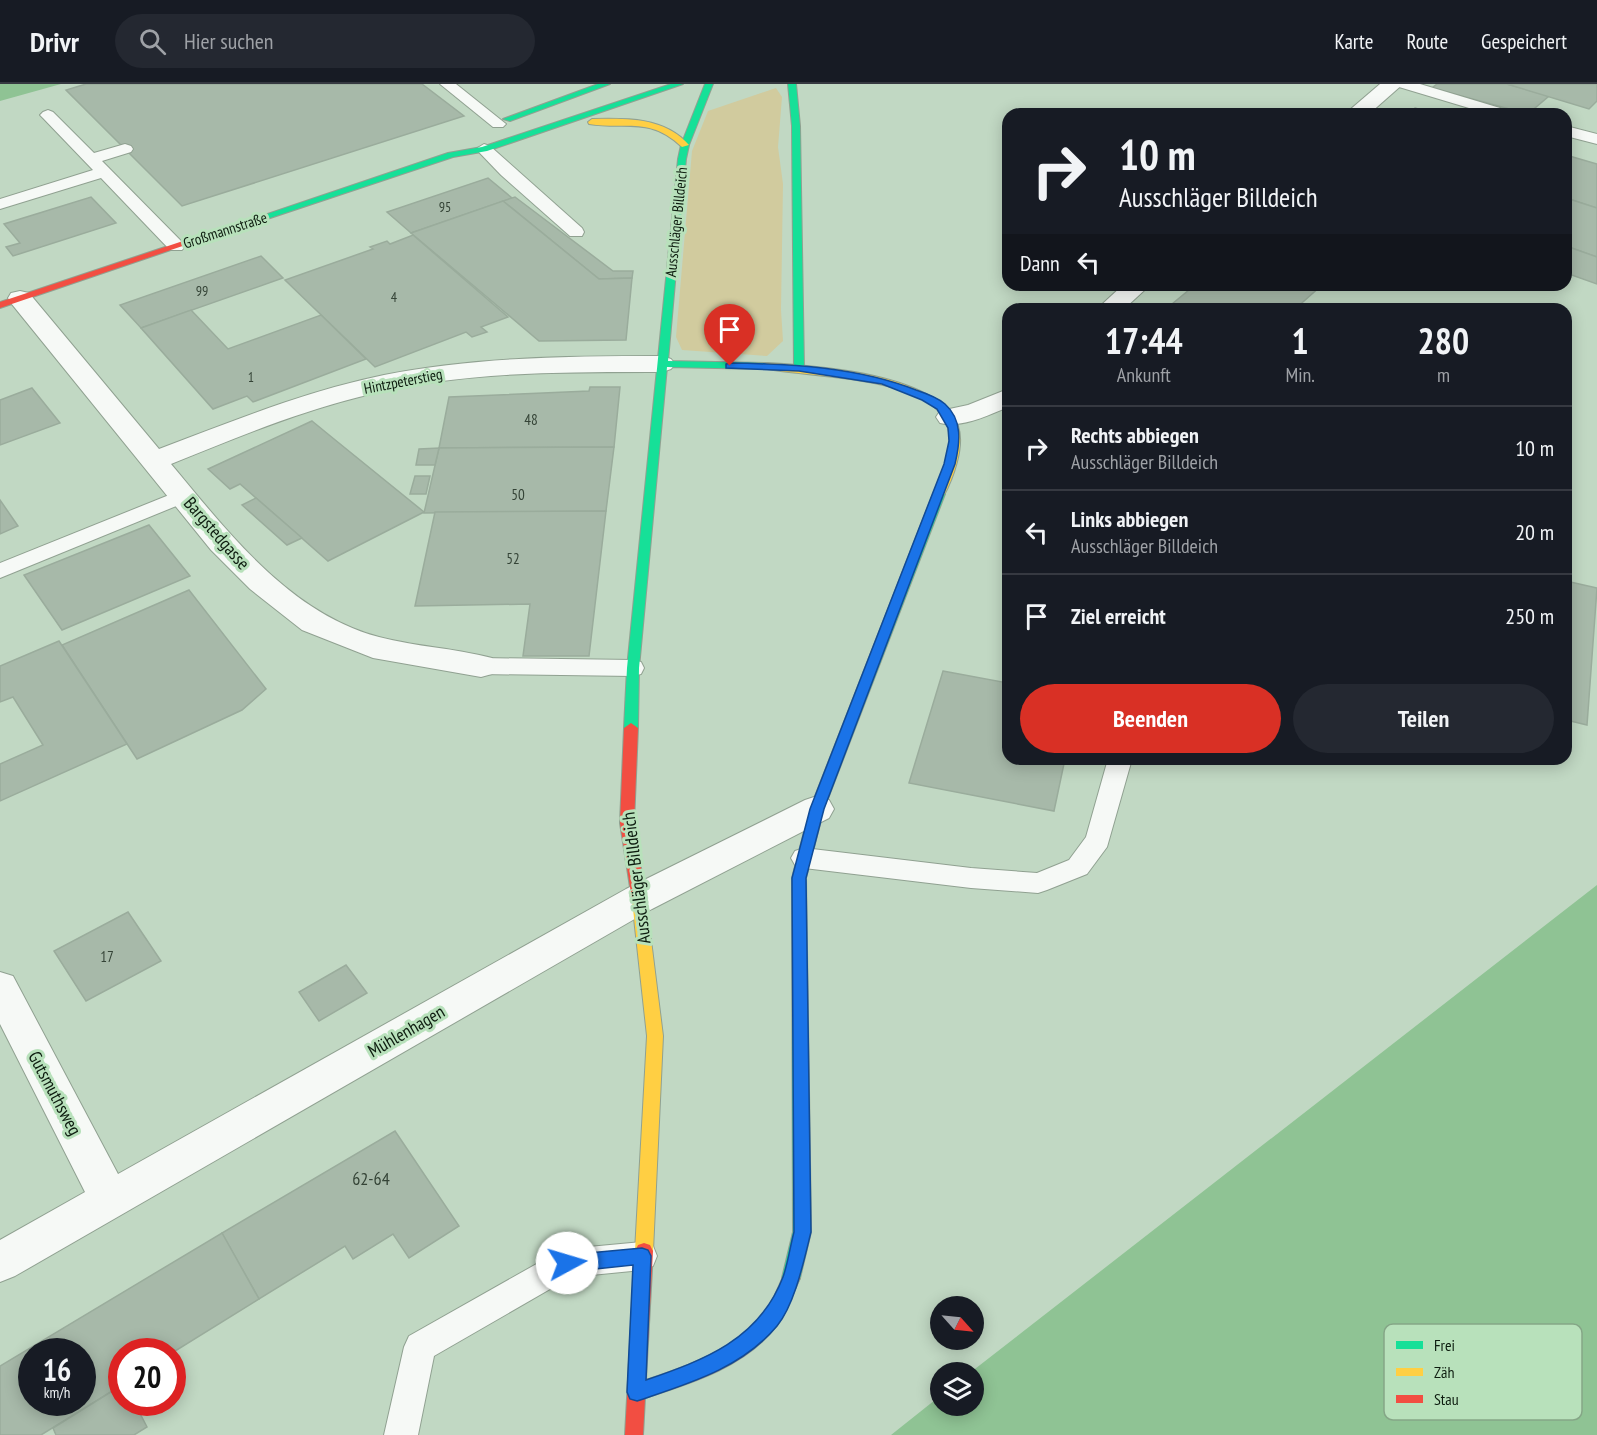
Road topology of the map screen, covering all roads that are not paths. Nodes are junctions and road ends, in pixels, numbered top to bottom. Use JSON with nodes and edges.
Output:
{"nodes":[{"id":1,"x":447,"y":84,"type":"edge"},
{"id":2,"x":606,"y":84,"type":"edge"},
{"id":3,"x":679,"y":84,"type":"edge"},
{"id":4,"x":709,"y":84,"type":"edge"},
{"id":5,"x":792,"y":84,"type":"edge"},
{"id":6,"x":1393,"y":84,"type":"edge"},
{"id":7,"x":1404,"y":84,"type":"edge"},
{"id":8,"x":1363,"y":108,"type":"edge"},
{"id":9,"x":1485,"y":108,"type":"edge"},
{"id":10,"x":48,"y":115,"type":"dead end"},
{"id":11,"x":565,"y":123,"type":"junction"},
{"id":12,"x":493,"y":126,"type":"joint"},
{"id":13,"x":1572,"y":133,"type":"edge"},
{"id":14,"x":469,"y":139,"type":"dead end"},
{"id":15,"x":1597,"y":139,"type":"edge"},
{"id":16,"x":685,"y":145,"type":"junction"},
{"id":17,"x":125,"y":149,"type":"dead end"},
{"id":18,"x":484,"y":149,"type":"junction"},
{"id":19,"x":451,"y":155,"type":"junction"},
{"id":20,"x":91,"y":159,"type":"junction"},
{"id":21,"x":104,"y":172,"type":"junction"},
{"id":22,"x":0,"y":204,"type":"edge"},
{"id":23,"x":576,"y":232,"type":"dead end"},
{"id":24,"x":176,"y":246,"type":"junction"},
{"id":25,"x":1130,"y":291,"type":"edge"},
{"id":26,"x":10,"y":301,"type":"edge"},
{"id":27,"x":1116,"y":303,"type":"edge"},
{"id":28,"x":662,"y":364,"type":"junction"},
{"id":29,"x":799,"y":368,"type":"junction"},
{"id":30,"x":1002,"y":400,"type":"edge"},
{"id":31,"x":949,"y":417,"type":"junction"},
{"id":32,"x":156,"y":460,"type":"junction"},
{"id":33,"x":184,"y":495,"type":"junction"},
{"id":34,"x":0,"y":571,"type":"edge"},
{"id":35,"x":481,"y":666,"type":"joint"},
{"id":36,"x":633,"y":668,"type":"junction"},
{"id":37,"x":1118,"y":765,"type":"edge"},
{"id":38,"x":817,"y":809,"type":"junction"},
{"id":39,"x":804,"y":858,"type":"junction"},
{"id":40,"x":639,"y":899,"type":"junction"},
{"id":41,"x":0,"y":987,"type":"edge"},
{"id":42,"x":110,"y":1199,"type":"junction"},
{"id":43,"x":642,"y":1256,"type":"junction"},
{"id":44,"x":0,"y":1262,"type":"edge"},
{"id":45,"x":637,"y":1392,"type":"junction"},
{"id":46,"x":401,"y":1435,"type":"edge"},
{"id":47,"x":634,"y":1435,"type":"edge"}],
"edges":[{"from":1,"to":12,"type":"lane"},
{"from":2,"to":12,"type":"street"},
{"from":3,"to":11,"type":"street","name":"Großmannstraße"},
{"from":4,"to":16,"type":"street","name":"Ausschläger Billdeich"},
{"from":5,"to":29,"type":"street"},
{"from":6,"to":8,"type":"street"},
{"from":7,"to":9,"type":"lane"},
{"from":10,"to":20,"type":"lane"},
{"from":11,"to":16,"type":"street"},
{"from":11,"to":18,"type":"street","name":"Großmannstraße"},
{"from":13,"to":15,"type":"lane"},
{"from":14,"to":19,"type":"street","name":"Großmannstraße"},
{"from":16,"to":28,"type":"street","name":"Ausschläger Billdeich"},
{"from":17,"to":20,"type":"lane"},
{"from":18,"to":19,"type":"street","name":"Großmannstraße"},
{"from":18,"to":23,"type":"lane"},
{"from":19,"to":24,"type":"street","name":"Großmannstraße"},
{"from":20,"to":21,"type":"lane"},
{"from":21,"to":22,"type":"lane"},
{"from":21,"to":24,"type":"lane"},
{"from":24,"to":26,"type":"street","name":"Großmannstraße"},
{"from":25,"to":27,"type":"street"},
{"from":26,"to":32,"type":"street","name":"Bargstedgasse"},
{"from":28,"to":29,"type":"street"},
{"from":28,"to":32,"type":"street","name":"Hintzpeterstieg"},
{"from":28,"to":36,"type":"street","name":"Ausschläger Billdeich"},
{"from":29,"to":31,"type":"street"},
{"from":30,"to":31,"type":"street"},
{"from":31,"to":38,"type":"street"},
{"from":32,"to":33,"type":"street","name":"Bargstedgasse"},
{"from":33,"to":34,"type":"lane"},
{"from":33,"to":35,"type":"street","name":"Bargstedgasse"},
{"from":35,"to":36,"type":"lane"},
{"from":36,"to":40,"type":"street","name":"Ausschläger Billdeich"},
{"from":37,"to":39,"type":"lane"},
{"from":38,"to":39,"type":"street"},
{"from":38,"to":40,"type":"street","name":"Mühlenhagen"},
{"from":39,"to":45,"type":"street"},
{"from":40,"to":42,"type":"street","name":"Mühlenhagen"},
{"from":40,"to":43,"type":"street","name":"Ausschläger Billdeich"},
{"from":41,"to":42,"type":"street","name":"Gutsmuthsweg"},
{"from":42,"to":44,"type":"street","name":"Mühlenhagen"},
{"from":43,"to":45,"type":"street","name":"Ausschläger Billdeich"},
{"from":43,"to":46,"type":"lane"},
{"from":45,"to":47,"type":"street","name":"Ausschläger Billdeich"}]}
